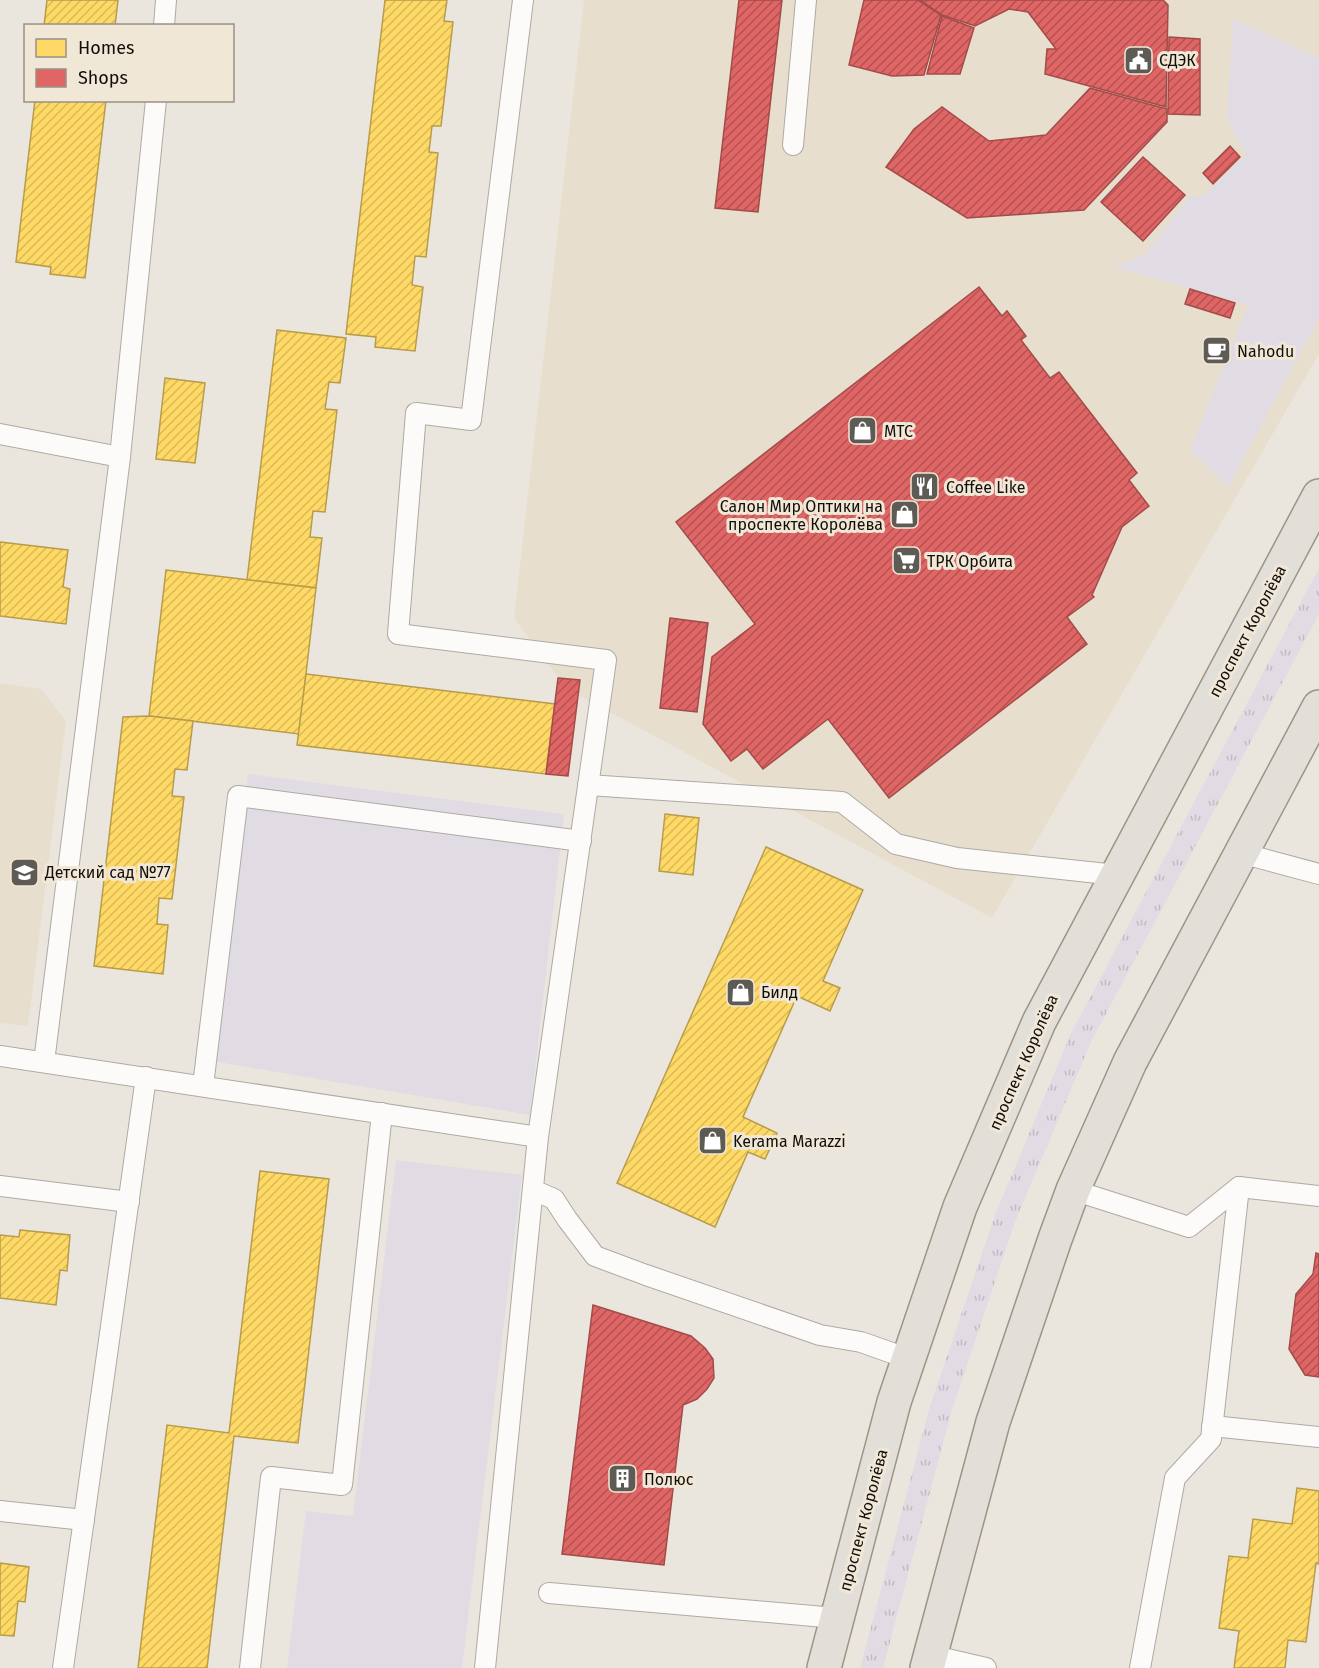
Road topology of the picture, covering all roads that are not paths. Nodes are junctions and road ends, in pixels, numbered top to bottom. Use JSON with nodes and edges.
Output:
{"nodes":[{"id":1,"x":166,"y":0,"type":"edge"},
{"id":2,"x":524,"y":0,"type":"edge"},
{"id":3,"x":806,"y":0,"type":"edge"},
{"id":4,"x":164,"y":24,"type":"edge"},
{"id":5,"x":156,"y":102,"type":"edge"},
{"id":6,"x":794,"y":145,"type":"dead end"},
{"id":7,"x":0,"y":434,"type":"edge"},
{"id":8,"x":120,"y":456,"type":"junction"},
{"id":9,"x":1319,"y":496,"type":"edge"},
{"id":10,"x":1319,"y":706,"type":"edge"},
{"id":11,"x":588,"y":785,"type":"junction"},
{"id":12,"x":580,"y":841,"type":"junction"},
{"id":13,"x":1241,"y":853,"type":"junction"},
{"id":14,"x":1319,"y":874,"type":"edge"},
{"id":15,"x":1117,"y":875,"type":"junction"},
{"id":16,"x":0,"y":1056,"type":"edge"},
{"id":17,"x":44,"y":1062,"type":"junction"},
{"id":18,"x":146,"y":1077,"type":"junction"},
{"id":19,"x":203,"y":1086,"type":"junction"},
{"id":20,"x":382,"y":1113,"type":"junction"},
{"id":21,"x":538,"y":1137,"type":"junction"},
{"id":22,"x":0,"y":1186,"type":"edge"},
{"id":23,"x":1239,"y":1187,"type":"junction"},
{"id":24,"x":533,"y":1190,"type":"junction"},
{"id":25,"x":1073,"y":1190,"type":"junction"},
{"id":26,"x":1319,"y":1196,"type":"edge"},
{"id":27,"x":129,"y":1202,"type":"junction"},
{"id":28,"x":909,"y":1359,"type":"junction"},
{"id":29,"x":1212,"y":1426,"type":"junction"},
{"id":30,"x":1319,"y":1437,"type":"edge"},
{"id":31,"x":0,"y":1511,"type":"edge"},
{"id":32,"x":84,"y":1520,"type":"junction"},
{"id":33,"x":549,"y":1593,"type":"dead end"},
{"id":34,"x":836,"y":1618,"type":"junction"},
{"id":35,"x":929,"y":1662,"type":"edge"},
{"id":36,"x":63,"y":1668,"type":"edge"},
{"id":37,"x":250,"y":1668,"type":"edge"},
{"id":38,"x":485,"y":1668,"type":"edge"},
{"id":39,"x":824,"y":1668,"type":"edge"},
{"id":40,"x":986,"y":1668,"type":"edge"},
{"id":41,"x":1140,"y":1668,"type":"edge"}],
"edges":[{"from":1,"to":4,"type":"lane"},
{"from":2,"to":11,"type":"lane"},
{"from":3,"to":6,"type":"lane"},
{"from":5,"to":8,"type":"lane"},
{"from":7,"to":8,"type":"lane"},
{"from":8,"to":17,"type":"lane"},
{"from":9,"to":15,"type":"main road","name":"проспект Королёва"},
{"from":10,"to":13,"type":"main road"},
{"from":11,"to":12,"type":"lane"},
{"from":11,"to":15,"type":"lane"},
{"from":12,"to":19,"type":"lane"},
{"from":12,"to":21,"type":"lane"},
{"from":13,"to":14,"type":"lane"},
{"from":13,"to":25,"type":"main road"},
{"from":15,"to":28,"type":"main road","name":"проспект Королёва"},
{"from":16,"to":17,"type":"lane"},
{"from":17,"to":18,"type":"lane"},
{"from":18,"to":19,"type":"lane"},
{"from":18,"to":27,"type":"lane"},
{"from":19,"to":20,"type":"lane"},
{"from":20,"to":21,"type":"lane"},
{"from":20,"to":37,"type":"lane"},
{"from":21,"to":24,"type":"lane"},
{"from":22,"to":27,"type":"lane"},
{"from":23,"to":25,"type":"lane"},
{"from":23,"to":26,"type":"lane"},
{"from":23,"to":29,"type":"lane"},
{"from":24,"to":28,"type":"lane"},
{"from":24,"to":38,"type":"lane"},
{"from":25,"to":35,"type":"main road"},
{"from":27,"to":32,"type":"lane"},
{"from":28,"to":34,"type":"main road","name":"проспект Королёва"},
{"from":29,"to":30,"type":"lane"},
{"from":29,"to":41,"type":"lane"},
{"from":31,"to":32,"type":"lane"},
{"from":32,"to":36,"type":"lane"},
{"from":33,"to":34,"type":"lane"},
{"from":34,"to":39,"type":"main road","name":"проспект Королёва"},
{"from":35,"to":40,"type":"lane"}]}
